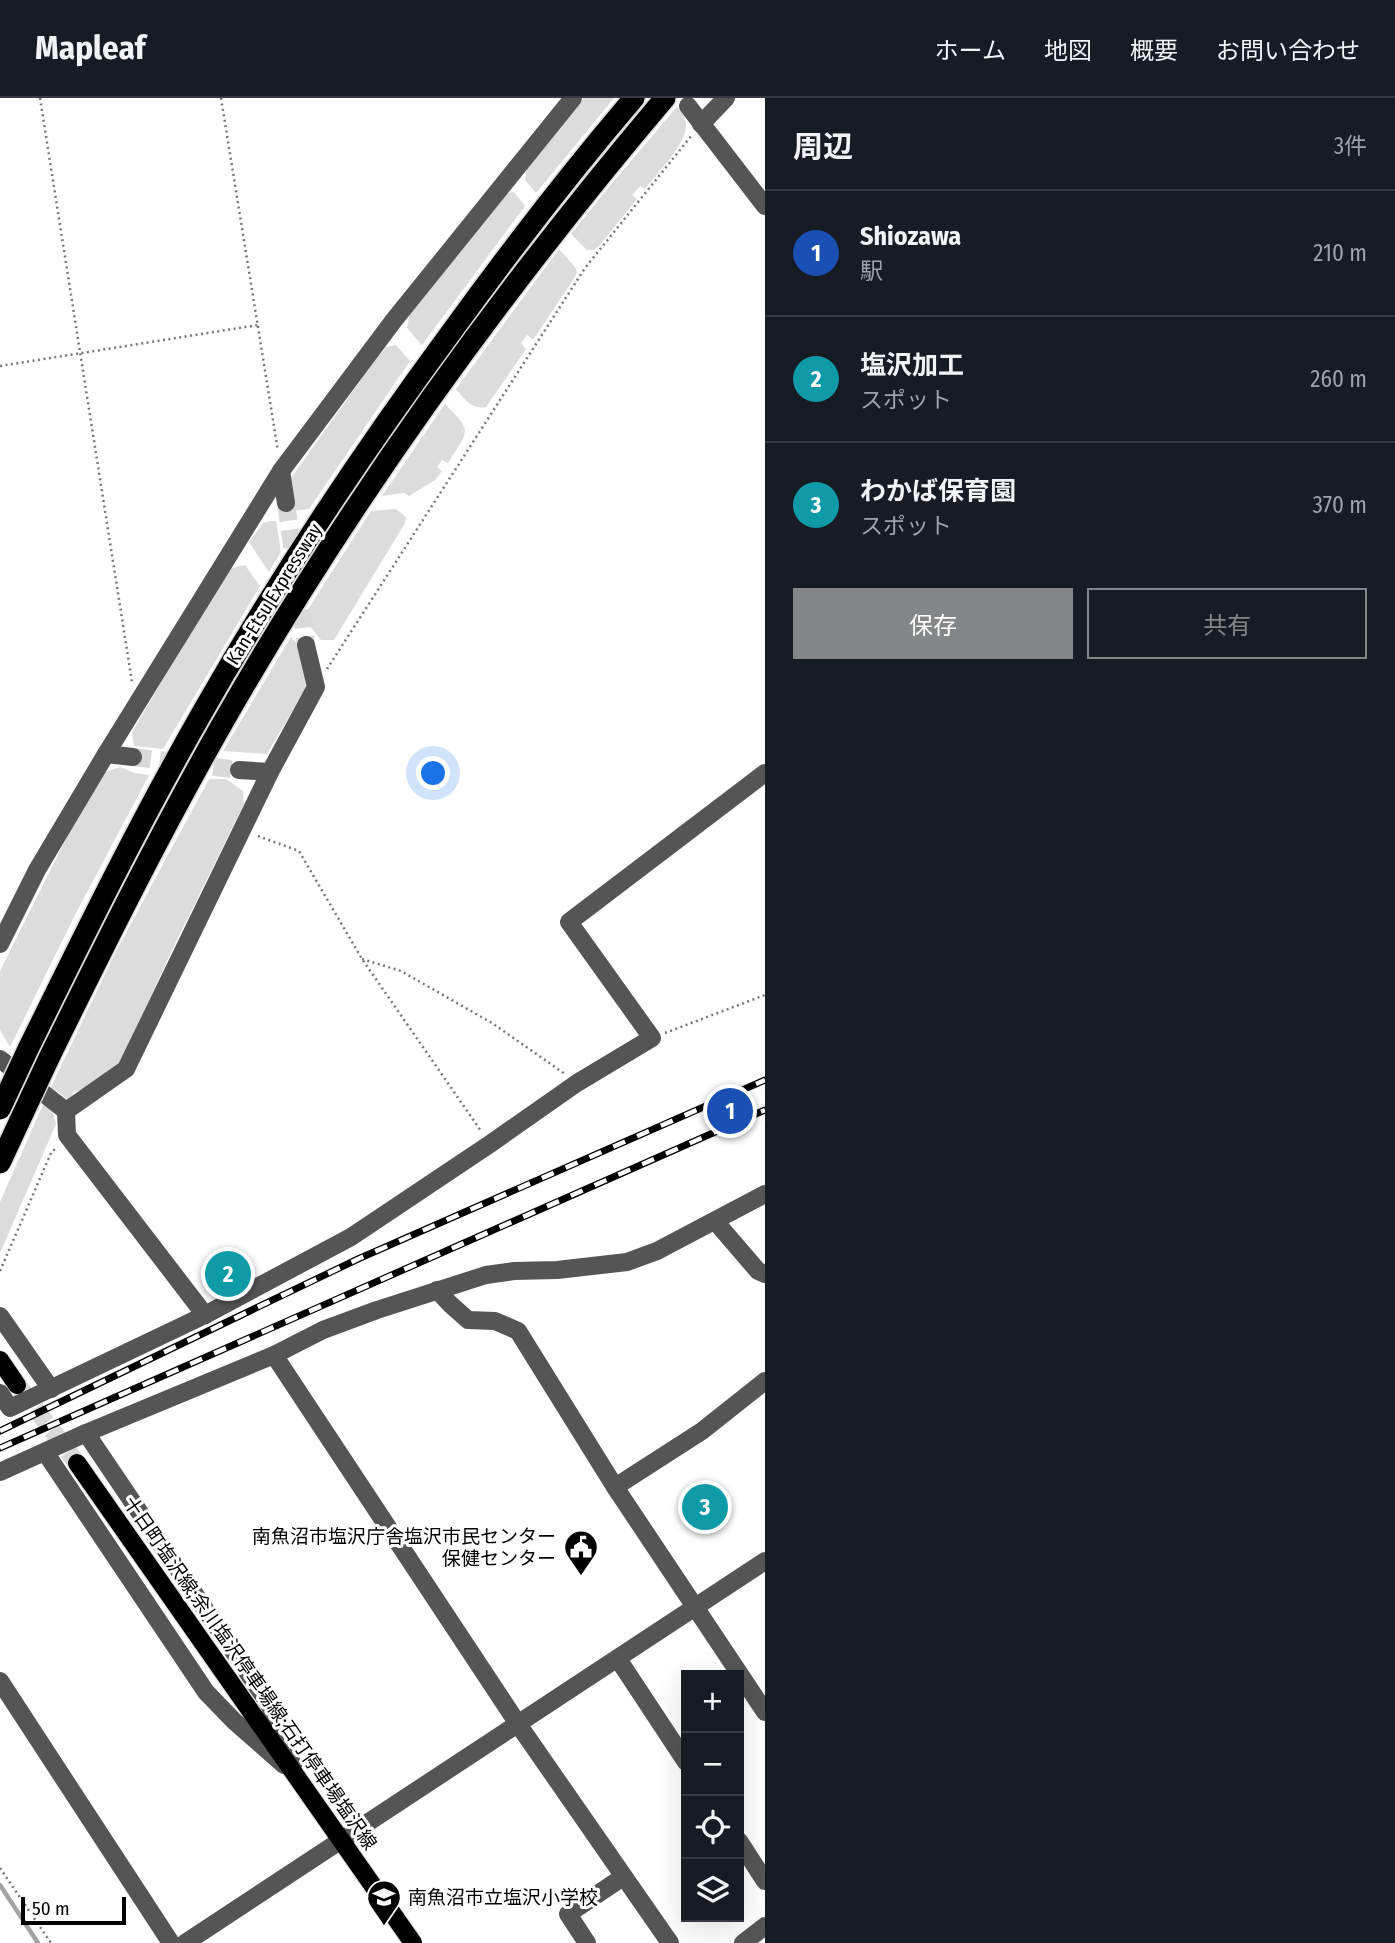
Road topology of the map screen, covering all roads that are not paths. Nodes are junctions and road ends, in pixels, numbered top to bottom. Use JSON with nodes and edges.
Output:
{"nodes":[{"id":1,"x":573,"y":98,"type":"edge"},
{"id":2,"x":634,"y":98,"type":"edge"},
{"id":3,"x":665,"y":98,"type":"edge"},
{"id":4,"x":726,"y":98,"type":"edge"},
{"id":5,"x":688,"y":106,"type":"dead end"},
{"id":6,"x":701,"y":124,"type":"junction"},
{"id":7,"x":765,"y":206,"type":"edge"},
{"id":8,"x":281,"y":471,"type":"junction"},
{"id":9,"x":286,"y":503,"type":"tunnel mouth"},
{"id":10,"x":306,"y":645,"type":"tunnel mouth"},
{"id":11,"x":106,"y":754,"type":"junction"},
{"id":12,"x":133,"y":757,"type":"tunnel mouth"},
{"id":13,"x":239,"y":769,"type":"tunnel mouth"},
{"id":14,"x":270,"y":772,"type":"junction"},
{"id":15,"x":765,"y":773,"type":"edge"},
{"id":16,"x":0,"y":944,"type":"edge"},
{"id":17,"x":0,"y":1059,"type":"edge"},
{"id":18,"x":0,"y":1108,"type":"edge"},
{"id":19,"x":66,"y":1111,"type":"junction"},
{"id":20,"x":0,"y":1163,"type":"edge"},
{"id":21,"x":765,"y":1194,"type":"edge"},
{"id":22,"x":715,"y":1221,"type":"junction"},
{"id":23,"x":765,"y":1274,"type":"edge"},
{"id":24,"x":438,"y":1290,"type":"junction"},
{"id":25,"x":205,"y":1315,"type":"junction"},
{"id":26,"x":0,"y":1316,"type":"edge"},
{"id":27,"x":274,"y":1355,"type":"junction"},
{"id":28,"x":0,"y":1360,"type":"edge"},
{"id":29,"x":765,"y":1381,"type":"edge"},
{"id":30,"x":17,"y":1384,"type":"tunnel mouth"},
{"id":31,"x":51,"y":1389,"type":"junction"},
{"id":32,"x":0,"y":1393,"type":"edge"},
{"id":33,"x":86,"y":1433,"type":"junction"},
{"id":34,"x":46,"y":1452,"type":"junction"},
{"id":35,"x":77,"y":1463,"type":"tunnel mouth"},
{"id":36,"x":0,"y":1472,"type":"edge"},
{"id":37,"x":615,"y":1487,"type":"junction"},
{"id":38,"x":765,"y":1561,"type":"edge"},
{"id":39,"x":695,"y":1608,"type":"junction"},
{"id":40,"x":618,"y":1659,"type":"junction"},
{"id":41,"x":0,"y":1681,"type":"edge"},
{"id":42,"x":765,"y":1712,"type":"edge"},
{"id":43,"x":518,"y":1724,"type":"junction"},
{"id":44,"x":681,"y":1754,"type":"edge"},
{"id":45,"x":297,"y":1775,"type":"junction"},
{"id":46,"x":341,"y":1840,"type":"junction"},
{"id":47,"x":744,"y":1849,"type":"edge"},
{"id":48,"x":623,"y":1877,"type":"junction"},
{"id":49,"x":765,"y":1881,"type":"edge"},
{"id":50,"x":765,"y":1926,"type":"edge"},
{"id":51,"x":171,"y":1943,"type":"edge"},
{"id":52,"x":185,"y":1943,"type":"edge"},
{"id":53,"x":413,"y":1943,"type":"edge"},
{"id":54,"x":587,"y":1943,"type":"edge"},
{"id":55,"x":670,"y":1943,"type":"edge"},
{"id":56,"x":743,"y":1943,"type":"edge"}],
"edges":[{"from":1,"to":8,"type":"street"},
{"from":2,"to":18,"type":"highway","name":"Kan-Etsu Expressway","bridge":true},
{"from":3,"to":20,"type":"highway","name":"Kan-Etsu Expressway","bridge":true},
{"from":4,"to":6,"type":"street"},
{"from":5,"to":6,"type":"street"},
{"from":6,"to":7,"type":"street"},
{"from":8,"to":9,"type":"street"},
{"from":8,"to":11,"type":"street"},
{"from":10,"to":14,"type":"street"},
{"from":11,"to":12,"type":"street"},
{"from":11,"to":16,"type":"street"},
{"from":13,"to":14,"type":"street"},
{"from":14,"to":19,"type":"street"},
{"from":15,"to":25,"type":"street"},
{"from":17,"to":19,"type":"street"},
{"from":19,"to":25,"type":"street"},
{"from":21,"to":22,"type":"street"},
{"from":22,"to":23,"type":"street"},
{"from":22,"to":24,"type":"street"},
{"from":24,"to":27,"type":"street"},
{"from":24,"to":37,"type":"street"},
{"from":25,"to":31,"type":"street"},
{"from":26,"to":31,"type":"street"},
{"from":27,"to":33,"type":"street"},
{"from":27,"to":43,"type":"street"},
{"from":28,"to":30,"type":"main road"},
{"from":29,"to":37,"type":"street"},
{"from":31,"to":32,"type":"street"},
{"from":33,"to":34,"type":"street"},
{"from":33,"to":45,"type":"street"},
{"from":34,"to":36,"type":"street"},
{"from":34,"to":45,"type":"street"},
{"from":35,"to":45,"type":"main road","name":"十日町塩沢線;余川塩沢停車場線;石打停車場塩沢線"},
{"from":37,"to":39,"type":"street"},
{"from":38,"to":39,"type":"street"},
{"from":39,"to":40,"type":"street"},
{"from":39,"to":42,"type":"street"},
{"from":40,"to":43,"type":"street"},
{"from":40,"to":44,"type":"street"},
{"from":41,"to":51,"type":"street"},
{"from":43,"to":46,"type":"street"},
{"from":43,"to":48,"type":"street"},
{"from":45,"to":46,"type":"main road","name":"十日町塩沢線;余川塩沢停車場線;石打停車場塩沢線"},
{"from":46,"to":52,"type":"street"},
{"from":46,"to":53,"type":"main road","name":"十日町塩沢線;余川塩沢停車場線;石打停車場塩沢線"},
{"from":47,"to":49,"type":"street"},
{"from":48,"to":54,"type":"street"},
{"from":48,"to":55,"type":"street"},
{"from":50,"to":56,"type":"street"}]}
